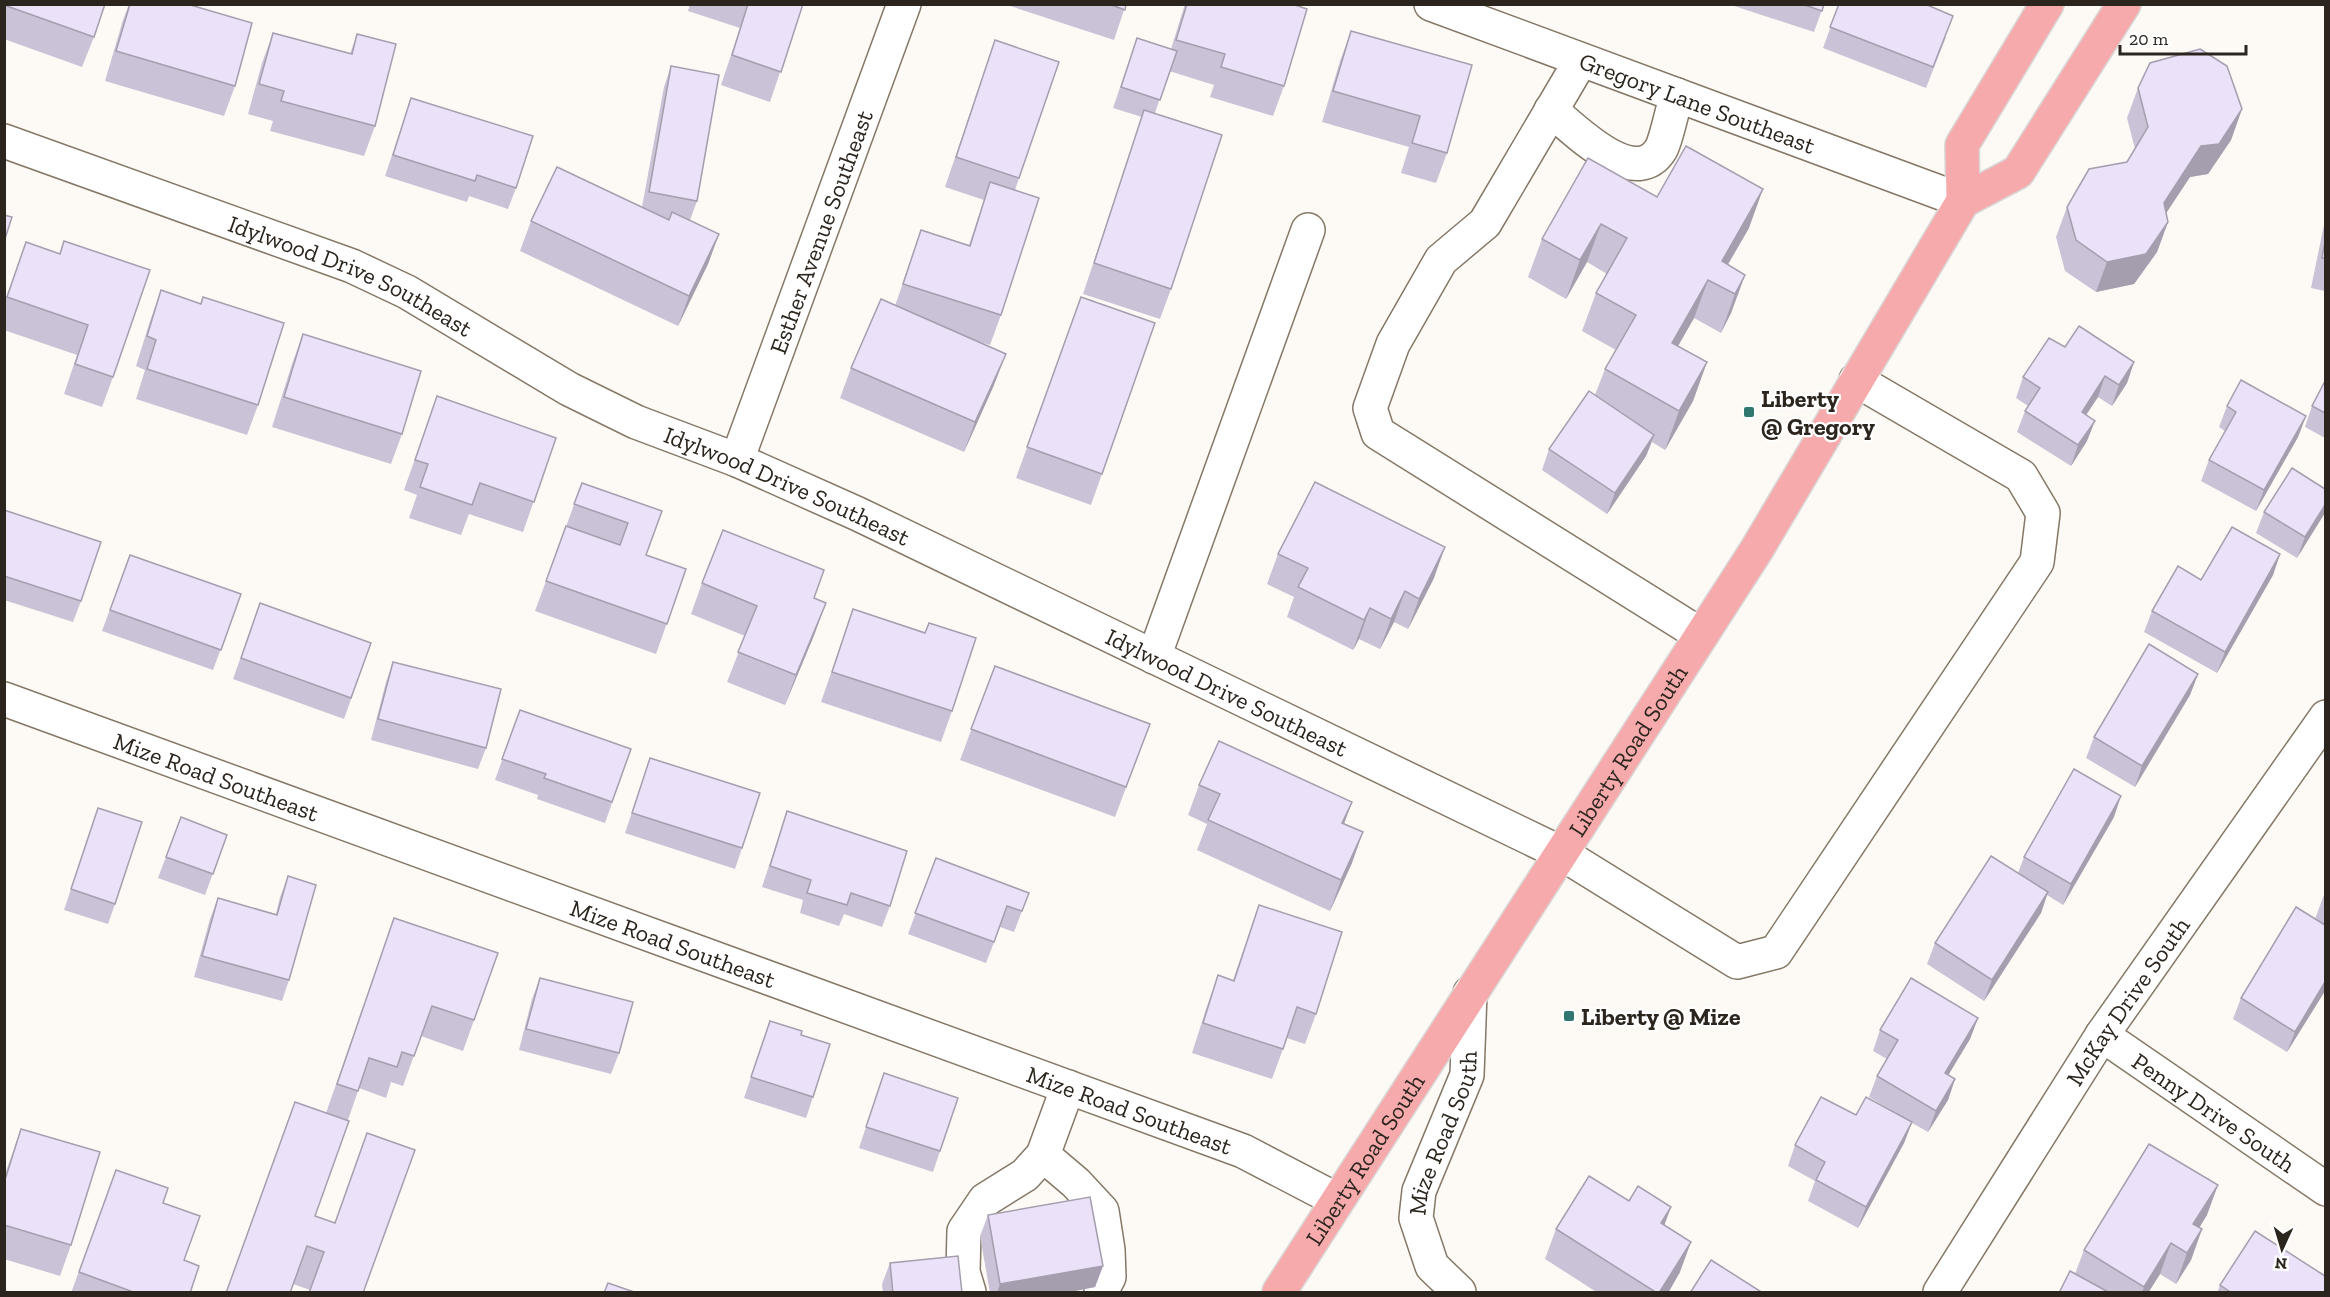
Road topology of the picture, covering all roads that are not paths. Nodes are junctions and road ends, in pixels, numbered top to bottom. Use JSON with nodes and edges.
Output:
{"nodes":[{"id":1,"x":904,"y":4,"type":"edge"},
{"id":2,"x":1431,"y":4,"type":"edge"},
{"id":3,"x":2047,"y":4,"type":"edge"},
{"id":4,"x":2124,"y":4,"type":"edge"},
{"id":5,"x":1581,"y":60,"type":"junction"},
{"id":6,"x":1677,"y":95,"type":"junction"},
{"id":7,"x":1551,"y":110,"type":"junction"},
{"id":8,"x":4,"y":141,"type":"edge"},
{"id":9,"x":1963,"y":201,"type":"junction"},
{"id":10,"x":1308,"y":230,"type":"dead end"},
{"id":11,"x":1857,"y":380,"type":"junction"},
{"id":12,"x":737,"y":460,"type":"junction"},
{"id":13,"x":1701,"y":635,"type":"junction"},
{"id":14,"x":1154,"y":657,"type":"junction"},
{"id":15,"x":4,"y":699,"type":"edge"},
{"id":16,"x":2325,"y":717,"type":"edge"},
{"id":17,"x":1560,"y":854,"type":"junction"},
{"id":18,"x":1470,"y":993,"type":"junction"},
{"id":19,"x":2102,"y":1035,"type":"junction"},
{"id":20,"x":1068,"y":1088,"type":"junction"},
{"id":21,"x":1043,"y":1155,"type":"junction"},
{"id":22,"x":2325,"y":1189,"type":"edge"},
{"id":23,"x":1337,"y":1200,"type":"junction"},
{"id":24,"x":969,"y":1293,"type":"edge"},
{"id":25,"x":1101,"y":1293,"type":"edge"},
{"id":26,"x":1279,"y":1293,"type":"edge"},
{"id":27,"x":1459,"y":1293,"type":"edge"},
{"id":28,"x":1940,"y":1293,"type":"edge"}],
"edges":[{"from":1,"to":12,"type":"street","name":"Esther Avenue Southeast"},
{"from":2,"to":5,"type":"street","name":"Gregory Lane Southeast"},
{"from":3,"to":9,"type":"main road"},
{"from":4,"to":9,"type":"main road"},
{"from":5,"to":6,"type":"street","name":"Gregory Lane Southeast"},
{"from":5,"to":7,"type":"street"},
{"from":6,"to":7,"type":"street"},
{"from":6,"to":9,"type":"street","name":"Gregory Lane Southeast"},
{"from":7,"to":13,"type":"street"},
{"from":8,"to":12,"type":"street","name":"Idylwood Drive Southeast"},
{"from":9,"to":11,"type":"main road","name":"Liberty Road South"},
{"from":10,"to":14,"type":"street"},
{"from":11,"to":13,"type":"main road","name":"Liberty Road South"},
{"from":11,"to":17,"type":"street","name":"Idylwood Drive Southeast"},
{"from":12,"to":14,"type":"street","name":"Idylwood Drive Southeast"},
{"from":13,"to":17,"type":"main road","name":"Liberty Road South"},
{"from":14,"to":17,"type":"street","name":"Idylwood Drive Southeast"},
{"from":15,"to":20,"type":"street","name":"Mize Road Southeast"},
{"from":16,"to":19,"type":"street","name":"McKay Drive South"},
{"from":17,"to":18,"type":"main road","name":"Liberty Road South"},
{"from":18,"to":23,"type":"main road","name":"Liberty Road South"},
{"from":18,"to":27,"type":"street","name":"Mize Road South"},
{"from":19,"to":22,"type":"street","name":"Penny Drive South"},
{"from":19,"to":28,"type":"street","name":"McKay Drive South"},
{"from":20,"to":21,"type":"street"},
{"from":20,"to":23,"type":"street","name":"Mize Road Southeast"},
{"from":21,"to":24,"type":"street"},
{"from":21,"to":25,"type":"street"},
{"from":23,"to":26,"type":"main road","name":"Liberty Road South"}]}
